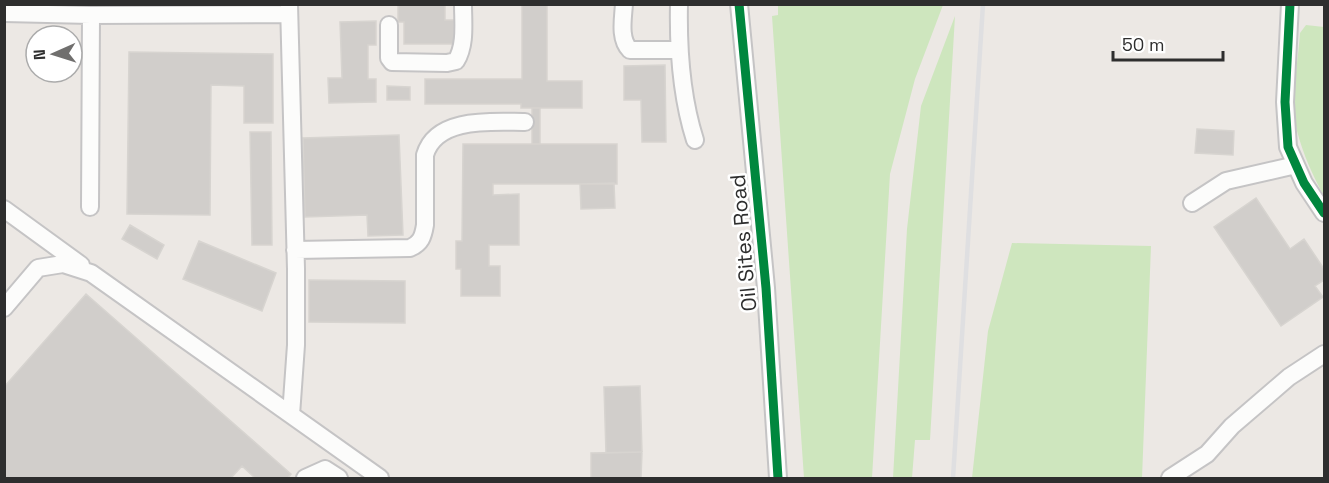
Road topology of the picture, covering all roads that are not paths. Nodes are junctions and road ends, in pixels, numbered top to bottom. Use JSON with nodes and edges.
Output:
{"nodes":[{"id":1,"x":463,"y":4,"type":"edge"},
{"id":2,"x":624,"y":4,"type":"edge"},
{"id":3,"x":679,"y":4,"type":"edge"},
{"id":4,"x":739,"y":4,"type":"edge"},
{"id":5,"x":1290,"y":4,"type":"edge"},
{"id":6,"x":289,"y":9,"type":"edge"},
{"id":7,"x":4,"y":13,"type":"edge"},
{"id":8,"x":91,"y":15,"type":"junction"},
{"id":9,"x":389,"y":25,"type":"dead end"},
{"id":10,"x":678,"y":50,"type":"junction"},
{"id":11,"x":525,"y":122,"type":"dead end"},
{"id":12,"x":695,"y":140,"type":"dead end"},
{"id":13,"x":1296,"y":165,"type":"junction"},
{"id":14,"x":1192,"y":203,"type":"dead end"},
{"id":15,"x":90,"y":207,"type":"dead end"},
{"id":16,"x":4,"y":209,"type":"edge"},
{"id":17,"x":1324,"y":213,"type":"edge"},
{"id":18,"x":295,"y":250,"type":"junction"},
{"id":19,"x":91,"y":273,"type":"junction"},
{"id":20,"x":4,"y":308,"type":"edge"},
{"id":21,"x":1324,"y":354,"type":"edge"},
{"id":22,"x":291,"y":415,"type":"junction"},
{"id":23,"x":305,"y":478,"type":"edge"},
{"id":24,"x":339,"y":478,"type":"edge"},
{"id":25,"x":380,"y":478,"type":"edge"},
{"id":26,"x":778,"y":478,"type":"edge"},
{"id":27,"x":1170,"y":478,"type":"edge"}],
"edges":[{"from":1,"to":9,"type":"street"},
{"from":2,"to":10,"type":"street"},
{"from":3,"to":10,"type":"street"},
{"from":4,"to":26,"type":"street","name":"Oil Sites Road"},
{"from":5,"to":13,"type":"street"},
{"from":6,"to":8,"type":"street"},
{"from":6,"to":18,"type":"street"},
{"from":7,"to":8,"type":"street"},
{"from":8,"to":15,"type":"street"},
{"from":10,"to":12,"type":"street"},
{"from":11,"to":18,"type":"street"},
{"from":13,"to":14,"type":"street"},
{"from":13,"to":17,"type":"street"},
{"from":16,"to":19,"type":"street"},
{"from":18,"to":22,"type":"street"},
{"from":19,"to":20,"type":"street"},
{"from":19,"to":22,"type":"street"},
{"from":21,"to":27,"type":"street"},
{"from":22,"to":25,"type":"street"},
{"from":23,"to":24,"type":"street"}]}
